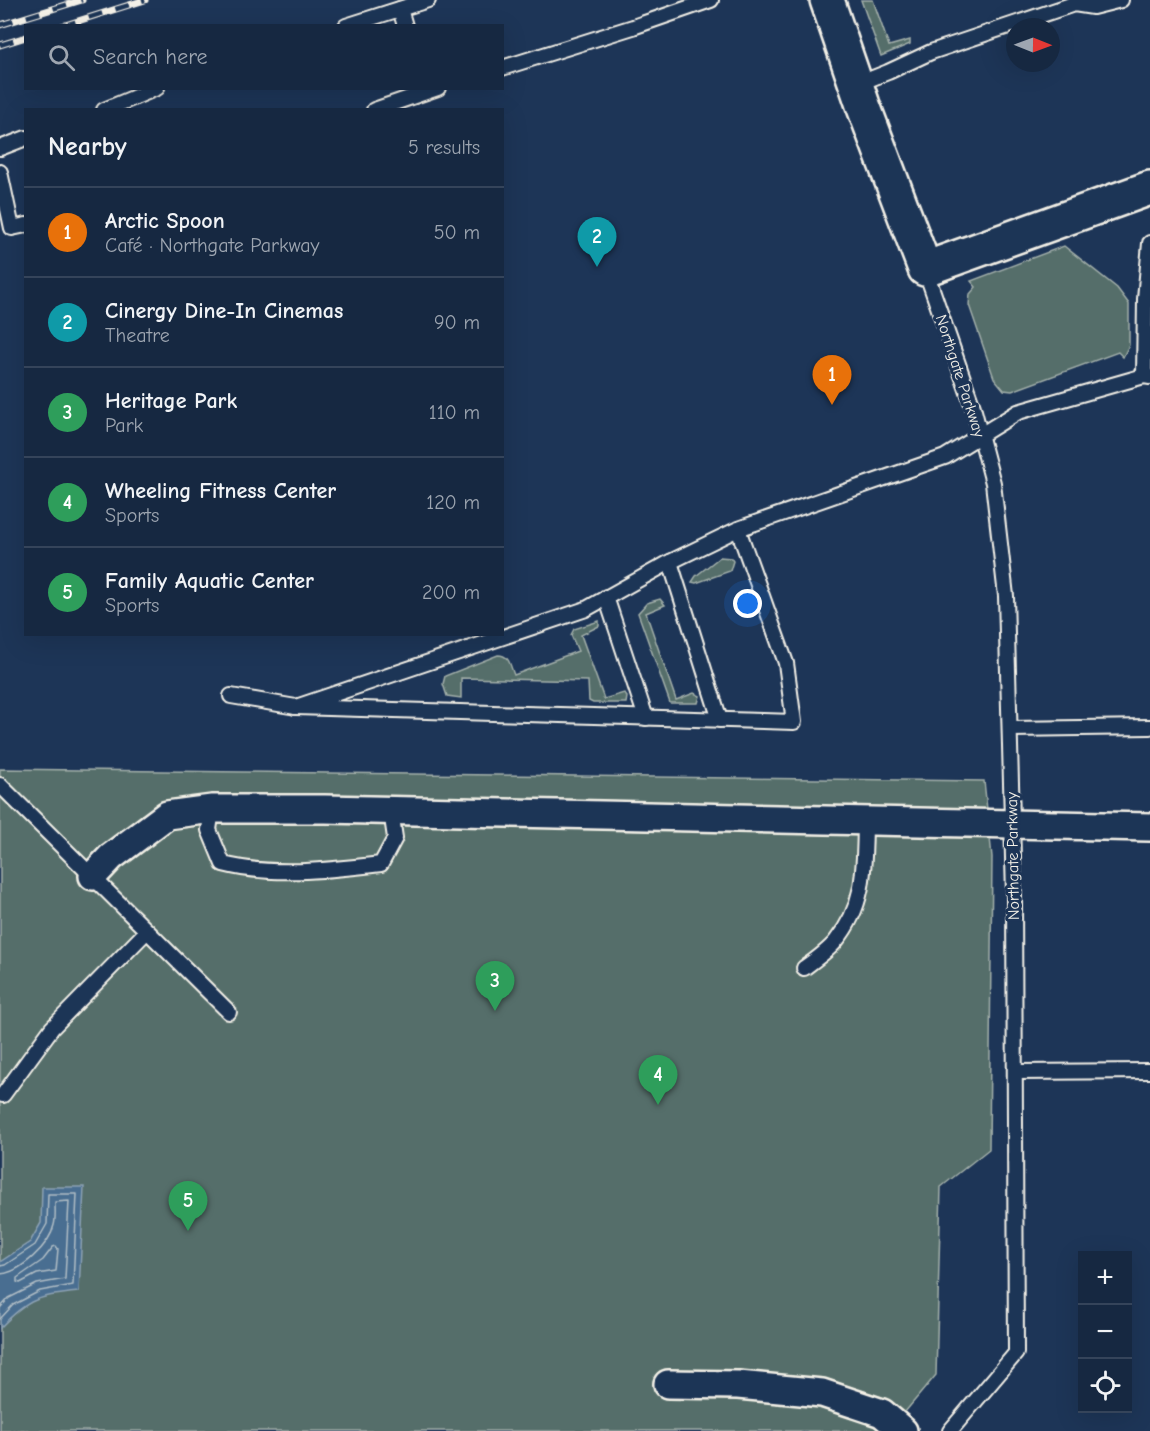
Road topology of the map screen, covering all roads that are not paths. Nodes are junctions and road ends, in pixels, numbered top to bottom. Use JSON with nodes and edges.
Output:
{"nodes":[{"id":1,"x":428,"y":0,"type":"edge"},
{"id":2,"x":711,"y":0,"type":"edge"},
{"id":3,"x":827,"y":0,"type":"edge"},
{"id":4,"x":1121,"y":0,"type":"edge"},
{"id":5,"x":400,"y":9,"type":"junction"},
{"id":6,"x":352,"y":24,"type":"edge"},
{"id":7,"x":404,"y":24,"type":"edge"},
{"id":8,"x":504,"y":67,"type":"edge"},
{"id":9,"x":855,"y":85,"type":"junction"},
{"id":10,"x":152,"y":90,"type":"edge"},
{"id":11,"x":430,"y":90,"type":"edge"},
{"id":12,"x":109,"y":108,"type":"edge"},
{"id":13,"x":380,"y":108,"type":"edge"},
{"id":14,"x":24,"y":139,"type":"edge"},
{"id":15,"x":0,"y":148,"type":"edge"},
{"id":16,"x":0,"y":172,"type":"edge"},
{"id":17,"x":1150,"y":188,"type":"edge"},
{"id":18,"x":24,"y":225,"type":"edge"},
{"id":19,"x":1150,"y":243,"type":"edge"},
{"id":20,"x":925,"y":269,"type":"junction"},
{"id":21,"x":1147,"y":376,"type":"edge"},
{"id":22,"x":980,"y":435,"type":"junction"},
{"id":23,"x":738,"y":529,"type":"junction"},
{"id":24,"x":670,"y":562,"type":"junction"},
{"id":25,"x":606,"y":597,"type":"junction"},
{"id":26,"x":231,"y":696,"type":"dead end"},
{"id":27,"x":296,"y":707,"type":"junction"},
{"id":28,"x":645,"y":718,"type":"junction"},
{"id":29,"x":720,"y":720,"type":"junction"},
{"id":30,"x":1150,"y":727,"type":"edge"},
{"id":31,"x":1011,"y":729,"type":"junction"},
{"id":32,"x":0,"y":785,"type":"edge"},
{"id":33,"x":212,"y":809,"type":"junction"},
{"id":34,"x":391,"y":811,"type":"junction"},
{"id":35,"x":864,"y":822,"type":"junction"},
{"id":36,"x":1011,"y":825,"type":"junction"},
{"id":37,"x":1150,"y":827,"type":"edge"},
{"id":38,"x":93,"y":876,"type":"junction"},
{"id":39,"x":147,"y":931,"type":"junction"},
{"id":40,"x":804,"y":968,"type":"dead end"},
{"id":41,"x":229,"y":1012,"type":"dead end"},
{"id":42,"x":1150,"y":1071,"type":"edge"},
{"id":43,"x":1015,"y":1072,"type":"junction"},
{"id":44,"x":3,"y":1095,"type":"dead end"},
{"id":45,"x":668,"y":1384,"type":"dead end"},
{"id":46,"x":903,"y":1431,"type":"edge"},
{"id":47,"x":950,"y":1431,"type":"edge"}],
"edges":[{"from":1,"to":5,"type":"lane"},
{"from":2,"to":8,"type":"lane"},
{"from":3,"to":9,"type":"street","name":"Northgate Parkway"},
{"from":4,"to":9,"type":"lane"},
{"from":5,"to":6,"type":"lane"},
{"from":5,"to":7,"type":"lane"},
{"from":9,"to":20,"type":"street","name":"Northgate Parkway"},
{"from":10,"to":12,"type":"lane"},
{"from":11,"to":13,"type":"lane"},
{"from":14,"to":15,"type":"lane"},
{"from":16,"to":18,"type":"lane"},
{"from":17,"to":20,"type":"street"},
{"from":19,"to":21,"type":"lane"},
{"from":20,"to":22,"type":"lane","name":"Northgate Parkway"},
{"from":21,"to":22,"type":"lane"},
{"from":22,"to":23,"type":"lane"},
{"from":22,"to":31,"type":"lane","name":"Northgate Parkway"},
{"from":23,"to":24,"type":"lane"},
{"from":23,"to":29,"type":"lane"},
{"from":24,"to":25,"type":"lane"},
{"from":24,"to":29,"type":"lane"},
{"from":25,"to":27,"type":"lane"},
{"from":25,"to":28,"type":"lane"},
{"from":26,"to":27,"type":"lane"},
{"from":27,"to":28,"type":"lane"},
{"from":28,"to":29,"type":"lane"},
{"from":30,"to":31,"type":"lane"},
{"from":31,"to":36,"type":"lane","name":"Northgate Parkway"},
{"from":32,"to":38,"type":"lane"},
{"from":33,"to":34,"type":"street"},
{"from":33,"to":34,"type":"lane"},
{"from":33,"to":38,"type":"street"},
{"from":34,"to":35,"type":"street"},
{"from":35,"to":36,"type":"street"},
{"from":35,"to":40,"type":"lane"},
{"from":36,"to":37,"type":"street"},
{"from":36,"to":43,"type":"lane","name":"Northgate Parkway"},
{"from":38,"to":39,"type":"lane"},
{"from":39,"to":41,"type":"lane"},
{"from":39,"to":44,"type":"lane"},
{"from":42,"to":43,"type":"lane"},
{"from":43,"to":47,"type":"lane","name":"Northgate Parkway"},
{"from":45,"to":46,"type":"street"}]}
